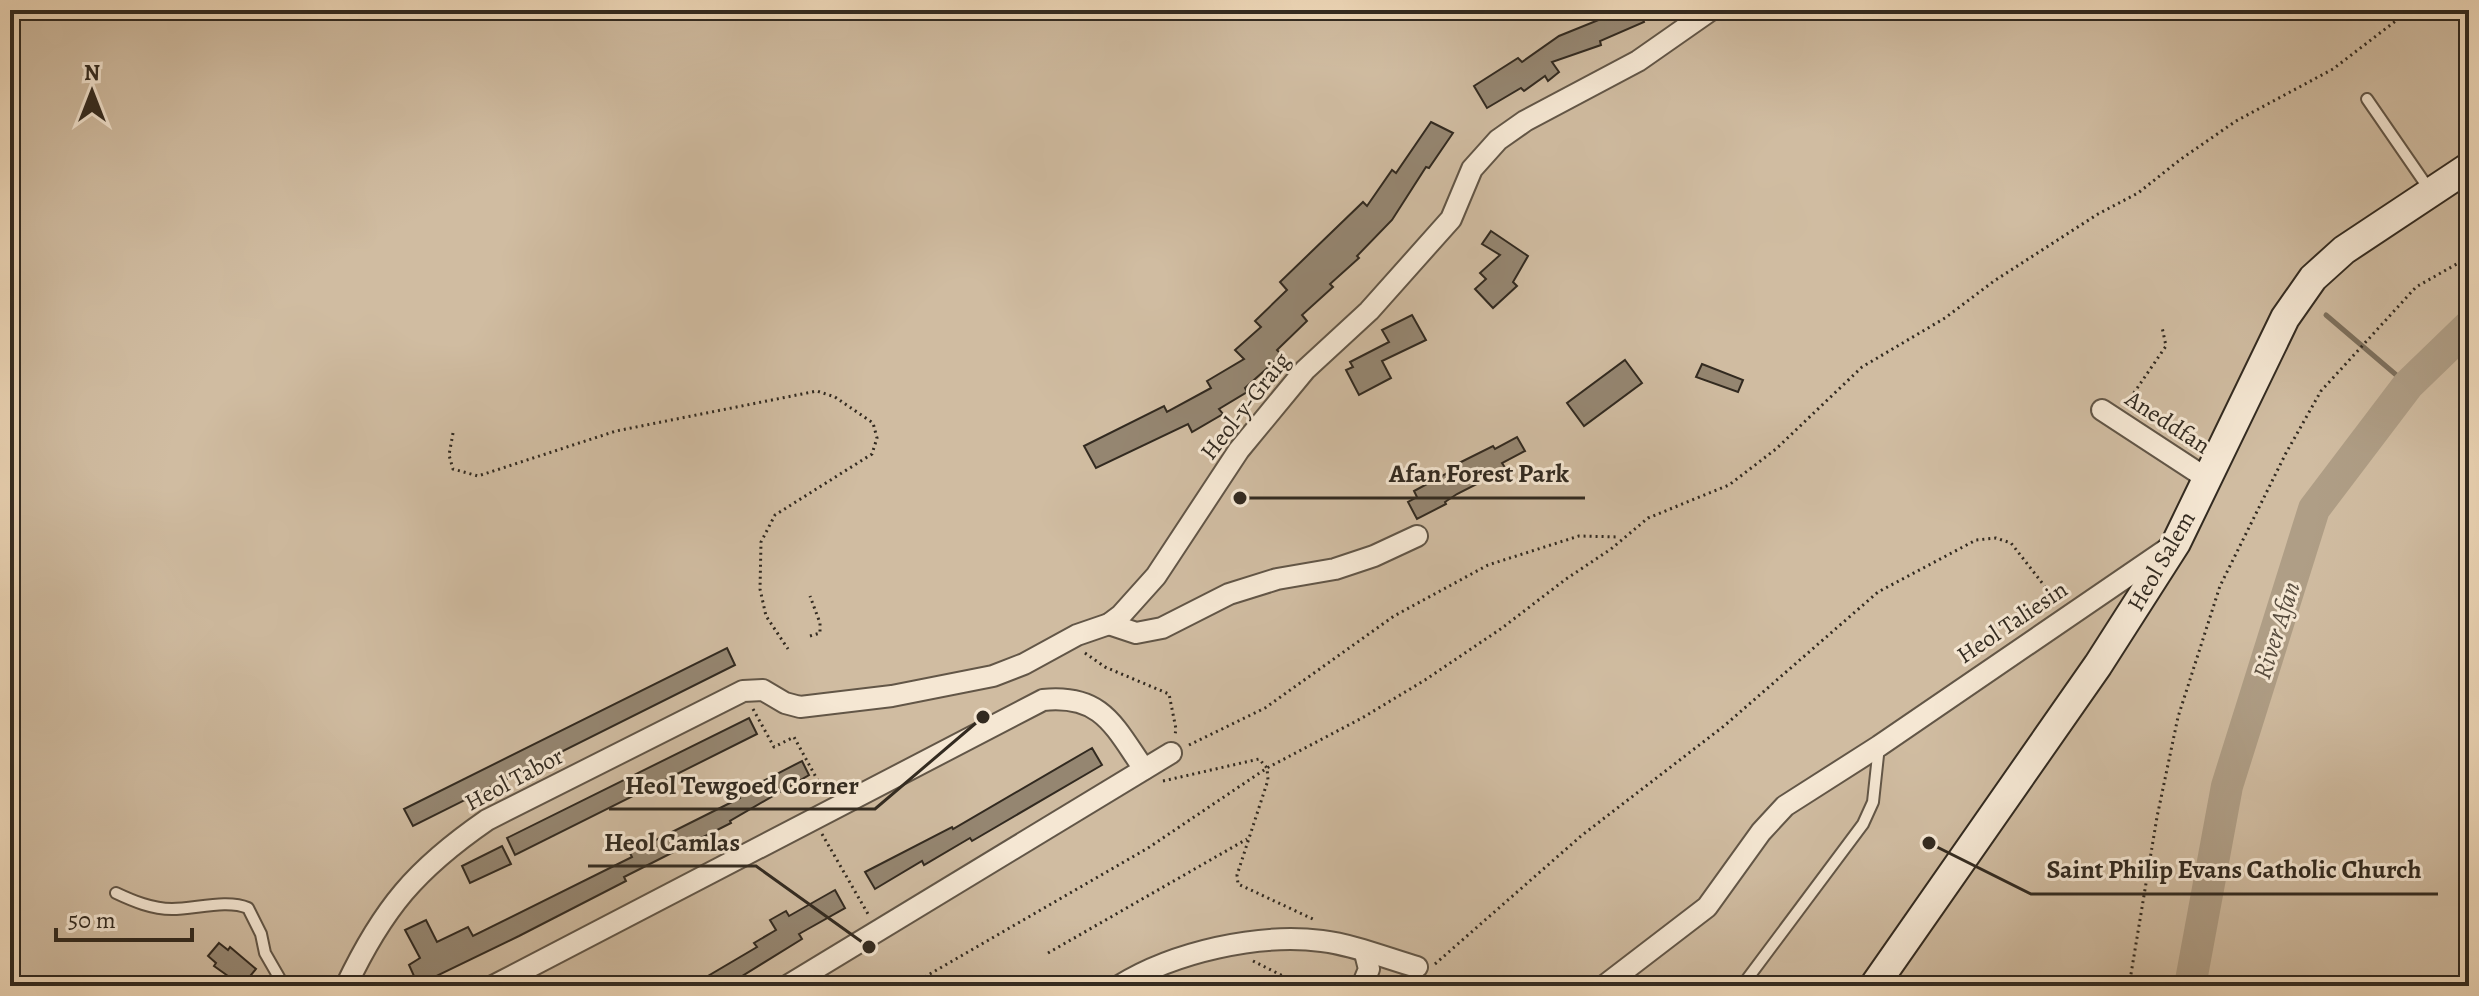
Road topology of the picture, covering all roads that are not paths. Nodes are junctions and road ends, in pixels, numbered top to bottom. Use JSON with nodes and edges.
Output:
{"nodes":[{"id":1,"x":1711,"y":10,"type":"edge"},
{"id":2,"x":2367,"y":99,"type":"dead end"},
{"id":3,"x":2469,"y":167,"type":"edge"},
{"id":4,"x":2431,"y":192,"type":"junction"},
{"id":5,"x":2109,"y":414,"type":"road end"},
{"id":6,"x":2206,"y":478,"type":"junction"},
{"id":7,"x":1417,"y":536,"type":"dead end"},
{"id":8,"x":2176,"y":543,"type":"junction"},
{"id":9,"x":1109,"y":624,"type":"junction"},
{"id":10,"x":753,"y":690,"type":"joint"},
{"id":11,"x":1879,"y":746,"type":"junction"},
{"id":12,"x":1171,"y":753,"type":"road end"},
{"id":13,"x":1136,"y":774,"type":"junction"},
{"id":14,"x":116,"y":893,"type":"dead end"},
{"id":15,"x":1365,"y":953,"type":"junction"},
{"id":16,"x":1424,"y":967,"type":"road end"},
{"id":17,"x":1610,"y":984,"type":"edge"},
{"id":18,"x":284,"y":986,"type":"edge"},
{"id":19,"x":346,"y":986,"type":"edge"},
{"id":20,"x":493,"y":986,"type":"edge"},
{"id":21,"x":787,"y":986,"type":"edge"},
{"id":22,"x":1119,"y":986,"type":"edge"},
{"id":23,"x":1362,"y":986,"type":"edge"},
{"id":24,"x":1742,"y":986,"type":"edge"},
{"id":25,"x":1874,"y":986,"type":"edge"}],
"edges":[{"from":1,"to":9,"type":"street","name":"Heol-y-Graig"},
{"from":2,"to":4,"type":"lane"},
{"from":3,"to":4,"type":"main road","name":"Heol Salem"},
{"from":4,"to":6,"type":"main road","name":"Heol Salem"},
{"from":5,"to":6,"type":"street","name":"Aneddfan"},
{"from":6,"to":8,"type":"main road","name":"Heol Salem"},
{"from":7,"to":9,"type":"street"},
{"from":8,"to":11,"type":"street","name":"Heol Taliesin"},
{"from":8,"to":25,"type":"main road","name":"Heol Salem"},
{"from":9,"to":10,"type":"street","name":"Heol-y-Graig"},
{"from":10,"to":19,"type":"street","name":"Heol Tabor"},
{"from":11,"to":17,"type":"street","name":"Heol Taliesin"},
{"from":11,"to":24,"type":"lane"},
{"from":12,"to":13,"type":"street"},
{"from":13,"to":20,"type":"street"},
{"from":13,"to":21,"type":"street"},
{"from":14,"to":18,"type":"lane"},
{"from":15,"to":16,"type":"street"},
{"from":15,"to":22,"type":"street"},
{"from":15,"to":23,"type":"street"}]}
